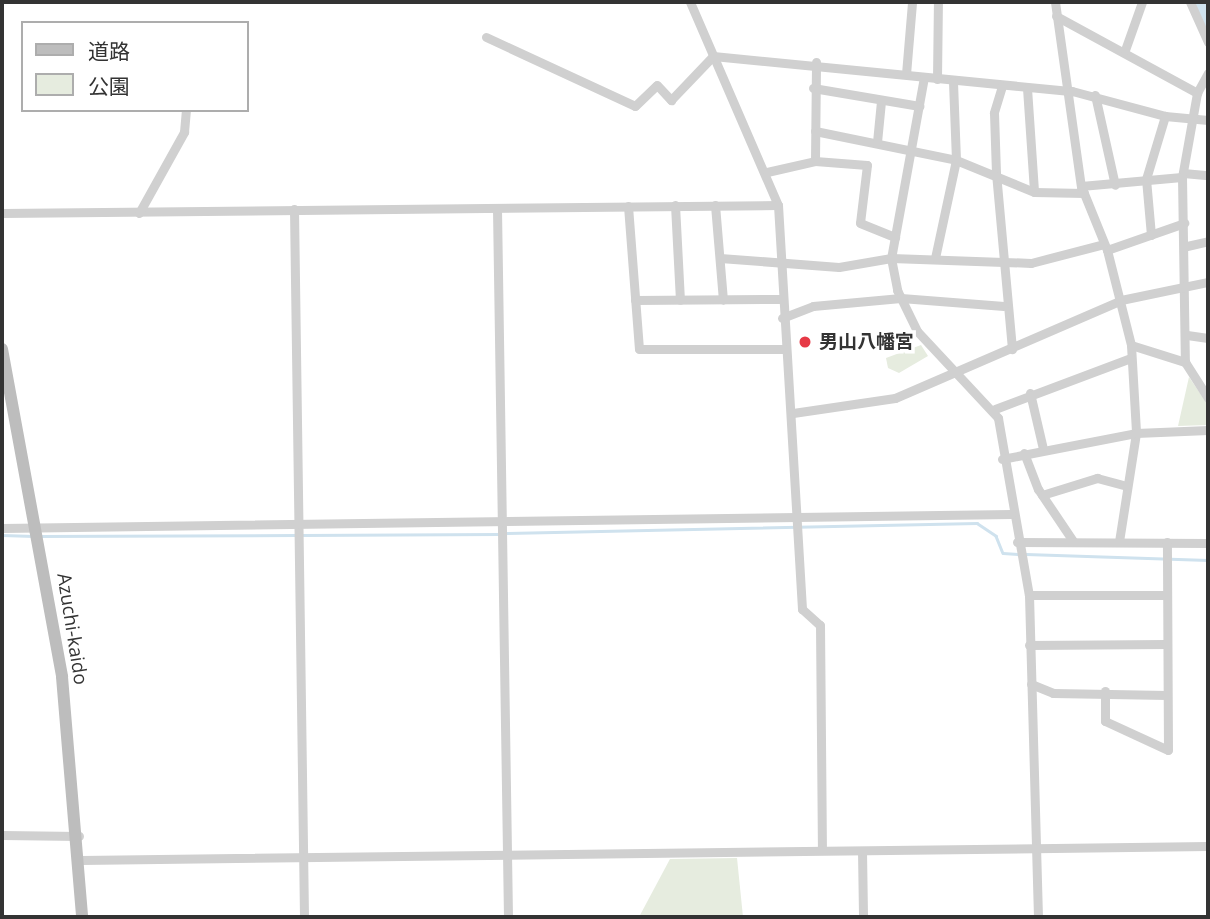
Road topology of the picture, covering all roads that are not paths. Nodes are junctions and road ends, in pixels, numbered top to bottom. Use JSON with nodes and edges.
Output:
{"nodes":[{"id":1,"x":690,"y":2,"type":"edge"},
{"id":2,"x":912,"y":2,"type":"edge"},
{"id":3,"x":938,"y":2,"type":"edge"},
{"id":4,"x":1055,"y":2,"type":"edge"},
{"id":5,"x":1142,"y":2,"type":"edge"},
{"id":6,"x":1190,"y":2,"type":"edge"},
{"id":7,"x":1056,"y":16,"type":"junction"},
{"id":8,"x":486,"y":37,"type":"dead end"},
{"id":9,"x":1208,"y":41,"type":"edge"},
{"id":10,"x":1125,"y":50,"type":"junction"},
{"id":11,"x":713,"y":56,"type":"junction"},
{"id":12,"x":816,"y":62,"type":"junction"},
{"id":13,"x":1208,"y":73,"type":"edge"},
{"id":14,"x":906,"y":74,"type":"junction"},
{"id":15,"x":924,"y":77,"type":"junction"},
{"id":16,"x":937,"y":79,"type":"junction"},
{"id":17,"x":953,"y":81,"type":"junction"},
{"id":18,"x":1002,"y":86,"type":"junction"},
{"id":19,"x":813,"y":88,"type":"junction"},
{"id":20,"x":1027,"y":88,"type":"junction"},
{"id":21,"x":1066,"y":93,"type":"junction"},
{"id":22,"x":1197,"y":93,"type":"junction"},
{"id":23,"x":1095,"y":95,"type":"junction"},
{"id":24,"x":881,"y":101,"type":"junction"},
{"id":25,"x":919,"y":106,"type":"junction"},
{"id":26,"x":186,"y":112,"type":"edge"},
{"id":27,"x":1165,"y":116,"type":"junction"},
{"id":28,"x":1195,"y":119,"type":"junction"},
{"id":29,"x":1208,"y":120,"type":"edge"},
{"id":30,"x":815,"y":131,"type":"junction"},
{"id":31,"x":877,"y":142,"type":"junction"},
{"id":32,"x":916,"y":149,"type":"junction"},
{"id":33,"x":956,"y":160,"type":"junction"},
{"id":34,"x":815,"y":161,"type":"junction"},
{"id":35,"x":767,"y":172,"type":"junction"},
{"id":36,"x":996,"y":173,"type":"junction"},
{"id":37,"x":1182,"y":175,"type":"junction"},
{"id":38,"x":1208,"y":175,"type":"edge"},
{"id":39,"x":1146,"y":179,"type":"junction"},
{"id":40,"x":1115,"y":185,"type":"junction"},
{"id":41,"x":1083,"y":190,"type":"junction"},
{"id":42,"x":1034,"y":192,"type":"junction"},
{"id":43,"x":675,"y":205,"type":"junction"},
{"id":44,"x":715,"y":205,"type":"junction"},
{"id":45,"x":778,"y":205,"type":"junction"},
{"id":46,"x":628,"y":206,"type":"junction"},
{"id":47,"x":295,"y":209,"type":"junction"},
{"id":48,"x":497,"y":209,"type":"junction"},
{"id":49,"x":2,"y":213,"type":"edge"},
{"id":50,"x":139,"y":213,"type":"junction"},
{"id":51,"x":1184,"y":223,"type":"junction"},
{"id":52,"x":1151,"y":235,"type":"junction"},
{"id":53,"x":895,"y":236,"type":"junction"},
{"id":54,"x":1208,"y":241,"type":"edge"},
{"id":55,"x":1187,"y":246,"type":"junction"},
{"id":56,"x":1105,"y":247,"type":"junction"},
{"id":57,"x":720,"y":258,"type":"junction"},
{"id":58,"x":891,"y":258,"type":"junction"},
{"id":59,"x":935,"y":258,"type":"junction"},
{"id":60,"x":779,"y":260,"type":"junction"},
{"id":61,"x":1000,"y":263,"type":"junction"},
{"id":62,"x":1208,"y":282,"type":"edge"},
{"id":63,"x":1186,"y":285,"type":"junction"},
{"id":64,"x":901,"y":298,"type":"junction"},
{"id":65,"x":780,"y":299,"type":"junction"},
{"id":66,"x":635,"y":300,"type":"junction"},
{"id":67,"x":680,"y":300,"type":"junction"},
{"id":68,"x":723,"y":300,"type":"junction"},
{"id":69,"x":1121,"y":300,"type":"junction"},
{"id":70,"x":1004,"y":306,"type":"junction"},
{"id":71,"x":782,"y":318,"type":"junction"},
{"id":72,"x":1186,"y":335,"type":"junction"},
{"id":73,"x":1208,"y":338,"type":"edge"},
{"id":74,"x":1131,"y":345,"type":"junction"},
{"id":75,"x":2,"y":349,"type":"edge"},
{"id":76,"x":785,"y":349,"type":"junction"},
{"id":77,"x":1012,"y":349,"type":"junction"},
{"id":78,"x":1131,"y":358,"type":"junction"},
{"id":79,"x":1185,"y":362,"type":"junction"},
{"id":80,"x":959,"y":374,"type":"junction"},
{"id":81,"x":6,"y":382,"type":"edge"},
{"id":82,"x":1030,"y":393,"type":"junction"},
{"id":83,"x":1208,"y":398,"type":"edge"},
{"id":84,"x":995,"y":409,"type":"junction"},
{"id":85,"x":793,"y":413,"type":"junction"},
{"id":86,"x":1208,"y":430,"type":"edge"},
{"id":87,"x":1136,"y":433,"type":"junction"},
{"id":88,"x":1043,"y":449,"type":"junction"},
{"id":89,"x":1024,"y":453,"type":"junction"},
{"id":90,"x":1002,"y":459,"type":"junction"},
{"id":91,"x":1127,"y":486,"type":"junction"},
{"id":92,"x":1042,"y":495,"type":"junction"},
{"id":93,"x":1011,"y":514,"type":"junction"},
{"id":94,"x":295,"y":521,"type":"junction"},
{"id":95,"x":801,"y":521,"type":"junction"},
{"id":96,"x":503,"y":522,"type":"junction"},
{"id":97,"x":2,"y":528,"type":"edge"},
{"id":98,"x":35,"y":528,"type":"junction"},
{"id":99,"x":1073,"y":541,"type":"junction"},
{"id":100,"x":1017,"y":542,"type":"junction"},
{"id":101,"x":1119,"y":542,"type":"junction"},
{"id":102,"x":1167,"y":542,"type":"junction"},
{"id":103,"x":1208,"y":543,"type":"edge"},
{"id":104,"x":1029,"y":595,"type":"junction"},
{"id":105,"x":1166,"y":596,"type":"junction"},
{"id":106,"x":1166,"y":644,"type":"junction"},
{"id":107,"x":1029,"y":645,"type":"junction"},
{"id":108,"x":1031,"y":684,"type":"junction"},
{"id":109,"x":1105,"y":691,"type":"junction"},
{"id":110,"x":1167,"y":695,"type":"junction"},
{"id":111,"x":2,"y":835,"type":"edge"},
{"id":112,"x":79,"y":836,"type":"junction"},
{"id":113,"x":822,"y":846,"type":"junction"},
{"id":114,"x":1208,"y":846,"type":"edge"},
{"id":115,"x":1038,"y":849,"type":"junction"},
{"id":116,"x":862,"y":851,"type":"junction"},
{"id":117,"x":508,"y":856,"type":"junction"},
{"id":118,"x":302,"y":858,"type":"junction"},
{"id":119,"x":80,"y":860,"type":"junction"},
{"id":120,"x":82,"y":917,"type":"edge"},
{"id":121,"x":304,"y":917,"type":"edge"},
{"id":122,"x":508,"y":917,"type":"edge"},
{"id":123,"x":863,"y":917,"type":"edge"},
{"id":124,"x":1038,"y":917,"type":"edge"}],
"edges":[{"from":1,"to":11,"type":"street"},
{"from":2,"to":14,"type":"street"},
{"from":3,"to":16,"type":"street"},
{"from":4,"to":7,"type":"street"},
{"from":5,"to":10,"type":"street"},
{"from":6,"to":9,"type":"street"},
{"from":7,"to":10,"type":"street"},
{"from":7,"to":21,"type":"street"},
{"from":8,"to":11,"type":"street"},
{"from":10,"to":22,"type":"street"},
{"from":11,"to":12,"type":"street"},
{"from":11,"to":35,"type":"street"},
{"from":12,"to":14,"type":"street"},
{"from":12,"to":19,"type":"street"},
{"from":13,"to":22,"type":"street"},
{"from":14,"to":15,"type":"street"},
{"from":15,"to":16,"type":"street"},
{"from":15,"to":25,"type":"street"},
{"from":16,"to":17,"type":"street"},
{"from":17,"to":18,"type":"street"},
{"from":17,"to":33,"type":"street"},
{"from":18,"to":20,"type":"street"},
{"from":18,"to":36,"type":"street"},
{"from":19,"to":24,"type":"street"},
{"from":19,"to":30,"type":"street"},
{"from":20,"to":21,"type":"street"},
{"from":20,"to":42,"type":"street"},
{"from":21,"to":23,"type":"street"},
{"from":21,"to":41,"type":"street"},
{"from":22,"to":28,"type":"street"},
{"from":23,"to":27,"type":"street"},
{"from":23,"to":40,"type":"street"},
{"from":24,"to":25,"type":"street"},
{"from":24,"to":31,"type":"street"},
{"from":25,"to":32,"type":"street"},
{"from":26,"to":50,"type":"street"},
{"from":27,"to":28,"type":"street"},
{"from":27,"to":39,"type":"street"},
{"from":28,"to":29,"type":"street"},
{"from":28,"to":37,"type":"street"},
{"from":30,"to":31,"type":"street"},
{"from":30,"to":34,"type":"street"},
{"from":31,"to":32,"type":"street"},
{"from":32,"to":33,"type":"street"},
{"from":32,"to":53,"type":"street"},
{"from":33,"to":36,"type":"street"},
{"from":33,"to":59,"type":"street"},
{"from":34,"to":35,"type":"street"},
{"from":34,"to":53,"type":"street"},
{"from":35,"to":45,"type":"street"},
{"from":36,"to":42,"type":"street"},
{"from":36,"to":61,"type":"street"},
{"from":37,"to":38,"type":"street"},
{"from":37,"to":39,"type":"street"},
{"from":37,"to":51,"type":"street"},
{"from":39,"to":40,"type":"street"},
{"from":39,"to":52,"type":"street"},
{"from":40,"to":41,"type":"street"},
{"from":41,"to":42,"type":"street"},
{"from":41,"to":56,"type":"street"},
{"from":43,"to":44,"type":"street"},
{"from":43,"to":46,"type":"street"},
{"from":43,"to":67,"type":"street"},
{"from":44,"to":45,"type":"street"},
{"from":44,"to":57,"type":"street"},
{"from":45,"to":60,"type":"street"},
{"from":46,"to":48,"type":"street"},
{"from":46,"to":66,"type":"street"},
{"from":47,"to":48,"type":"street"},
{"from":47,"to":50,"type":"street"},
{"from":47,"to":94,"type":"street"},
{"from":48,"to":96,"type":"street"},
{"from":49,"to":50,"type":"street"},
{"from":51,"to":52,"type":"street"},
{"from":51,"to":55,"type":"street"},
{"from":52,"to":56,"type":"street"},
{"from":53,"to":58,"type":"street"},
{"from":54,"to":55,"type":"street"},
{"from":55,"to":63,"type":"street"},
{"from":56,"to":61,"type":"street"},
{"from":56,"to":69,"type":"street"},
{"from":57,"to":60,"type":"street"},
{"from":57,"to":68,"type":"street"},
{"from":58,"to":59,"type":"street"},
{"from":58,"to":60,"type":"street"},
{"from":58,"to":64,"type":"street"},
{"from":59,"to":61,"type":"street"},
{"from":60,"to":65,"type":"street"},
{"from":61,"to":70,"type":"street"},
{"from":62,"to":63,"type":"street"},
{"from":63,"to":69,"type":"street"},
{"from":63,"to":72,"type":"street"},
{"from":64,"to":70,"type":"street"},
{"from":64,"to":71,"type":"street"},
{"from":64,"to":80,"type":"street"},
{"from":65,"to":68,"type":"street"},
{"from":65,"to":71,"type":"street"},
{"from":66,"to":67,"type":"street"},
{"from":66,"to":76,"type":"street"},
{"from":67,"to":68,"type":"street"},
{"from":69,"to":74,"type":"street"},
{"from":69,"to":77,"type":"street"},
{"from":70,"to":77,"type":"street"},
{"from":71,"to":76,"type":"street"},
{"from":72,"to":73,"type":"street"},
{"from":72,"to":79,"type":"street"},
{"from":74,"to":78,"type":"street"},
{"from":74,"to":79,"type":"street"},
{"from":75,"to":81,"type":"main road","name":"Azuchi-kaido"},
{"from":76,"to":85,"type":"street"},
{"from":77,"to":80,"type":"street"},
{"from":78,"to":82,"type":"street"},
{"from":78,"to":87,"type":"street"},
{"from":79,"to":83,"type":"street"},
{"from":80,"to":84,"type":"street"},
{"from":80,"to":85,"type":"street"},
{"from":81,"to":98,"type":"main road","name":"Azuchi-kaido"},
{"from":82,"to":84,"type":"street"},
{"from":82,"to":88,"type":"street"},
{"from":84,"to":90,"type":"street"},
{"from":85,"to":95,"type":"street"},
{"from":86,"to":87,"type":"street"},
{"from":87,"to":88,"type":"street"},
{"from":87,"to":91,"type":"street"},
{"from":88,"to":89,"type":"street"},
{"from":89,"to":90,"type":"street"},
{"from":89,"to":92,"type":"street"},
{"from":90,"to":93,"type":"street"},
{"from":91,"to":92,"type":"street"},
{"from":91,"to":101,"type":"street"},
{"from":92,"to":99,"type":"street"},
{"from":93,"to":95,"type":"street"},
{"from":93,"to":100,"type":"street"},
{"from":94,"to":96,"type":"street"},
{"from":94,"to":98,"type":"street"},
{"from":94,"to":118,"type":"street"},
{"from":95,"to":96,"type":"street"},
{"from":95,"to":113,"type":"street"},
{"from":96,"to":117,"type":"street"},
{"from":97,"to":98,"type":"street"},
{"from":98,"to":112,"type":"main road","name":"Azuchi-kaido"},
{"from":99,"to":100,"type":"street"},
{"from":99,"to":101,"type":"street"},
{"from":100,"to":104,"type":"street"},
{"from":101,"to":102,"type":"street"},
{"from":102,"to":103,"type":"street"},
{"from":102,"to":105,"type":"street"},
{"from":104,"to":105,"type":"street"},
{"from":104,"to":107,"type":"street"},
{"from":105,"to":106,"type":"street"},
{"from":106,"to":107,"type":"street"},
{"from":106,"to":110,"type":"street"},
{"from":107,"to":108,"type":"street"},
{"from":108,"to":109,"type":"street"},
{"from":108,"to":115,"type":"street"},
{"from":109,"to":110,"type":"street"},
{"from":109,"to":110,"type":"street"},
{"from":111,"to":112,"type":"street"},
{"from":112,"to":119,"type":"main road","name":"Azuchi-kaido"},
{"from":113,"to":116,"type":"street"},
{"from":113,"to":117,"type":"street"},
{"from":114,"to":115,"type":"street"},
{"from":115,"to":116,"type":"street"},
{"from":115,"to":124,"type":"street"},
{"from":116,"to":123,"type":"street"},
{"from":117,"to":118,"type":"street"},
{"from":117,"to":122,"type":"street"},
{"from":118,"to":119,"type":"street"},
{"from":118,"to":121,"type":"street"},
{"from":119,"to":120,"type":"main road","name":"Azuchi-kaido"}]}
